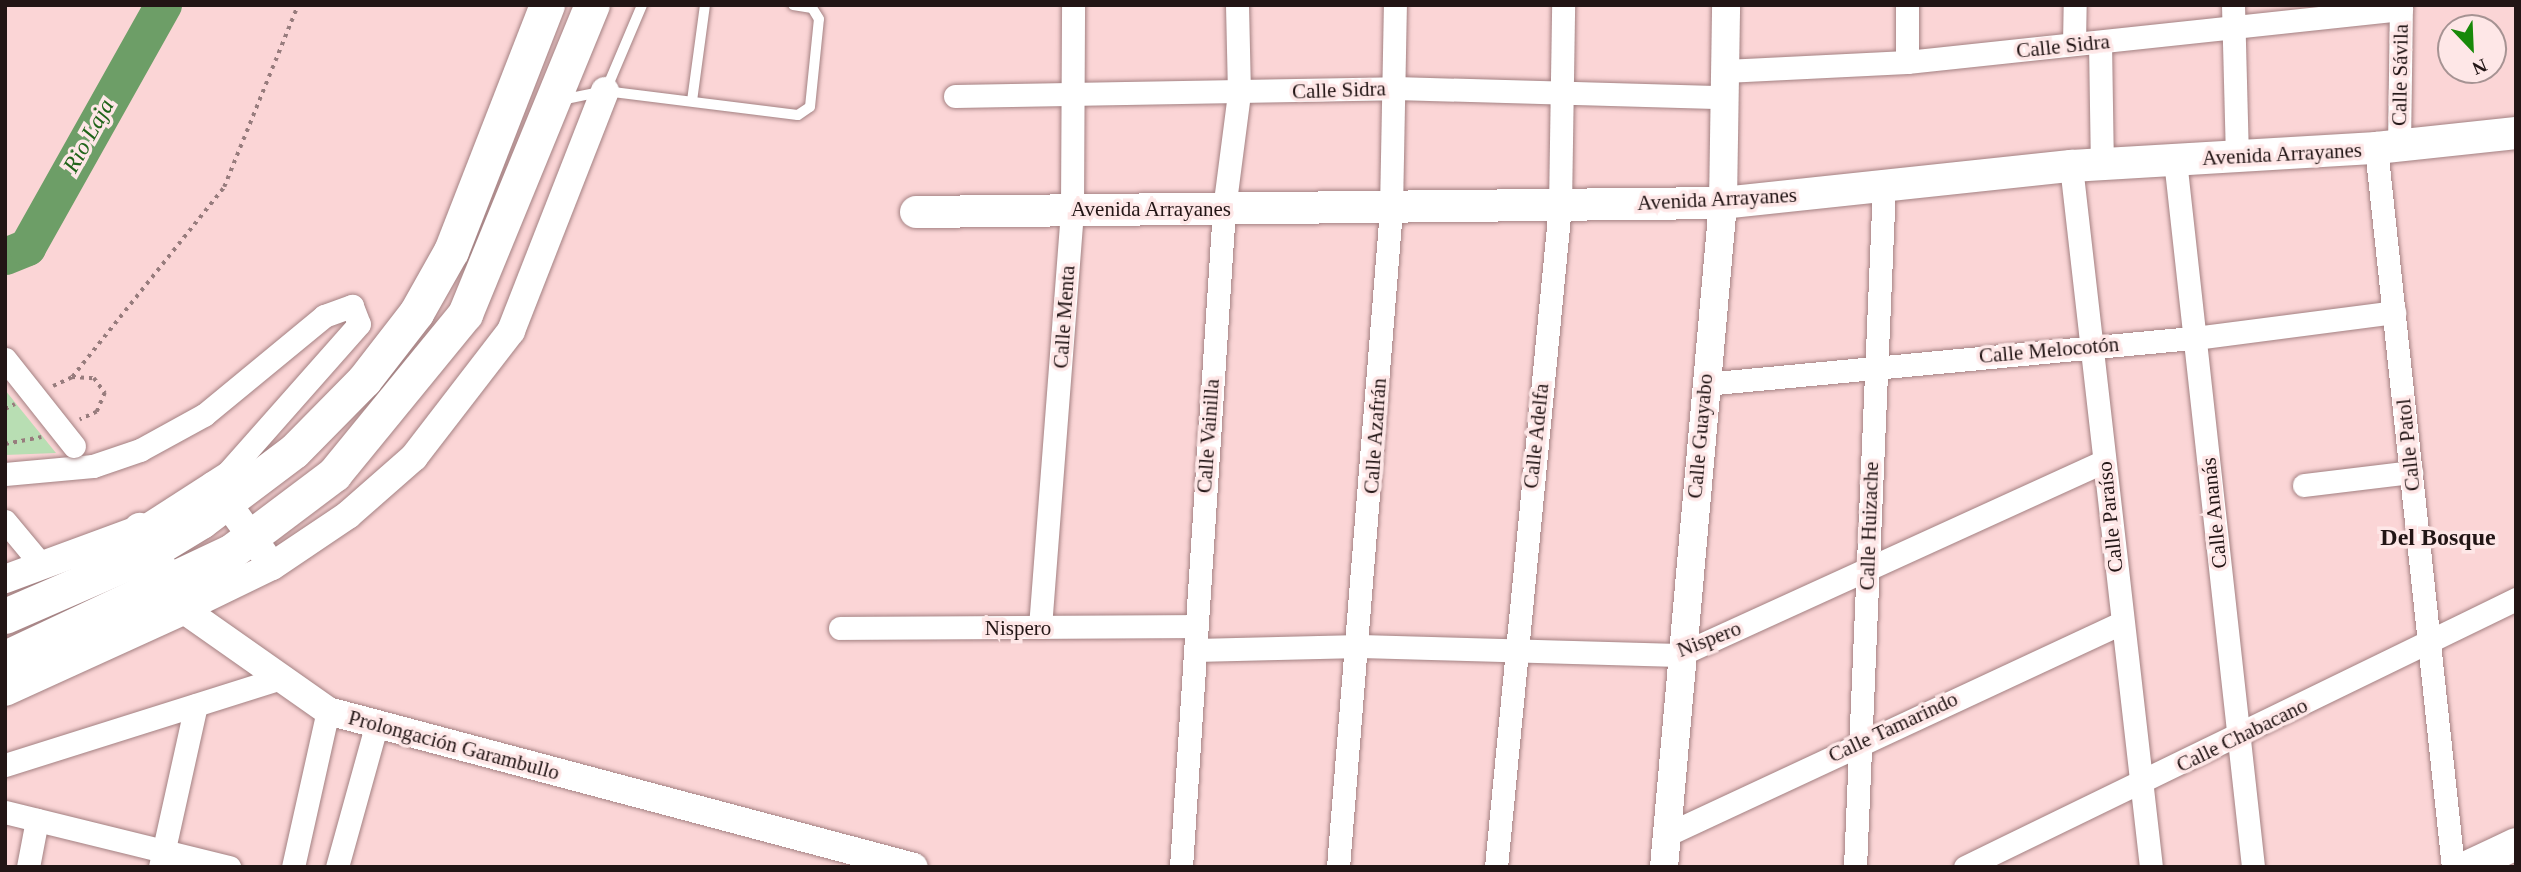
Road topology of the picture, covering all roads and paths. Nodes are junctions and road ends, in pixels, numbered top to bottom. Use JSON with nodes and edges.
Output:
{"nodes":[{"id":1,"x":298,"y":5,"type":"edge"},
{"id":2,"x":547,"y":5,"type":"edge"},
{"id":3,"x":592,"y":5,"type":"edge"},
{"id":4,"x":642,"y":5,"type":"edge"},
{"id":5,"x":705,"y":5,"type":"edge"},
{"id":6,"x":793,"y":5,"type":"edge"},
{"id":7,"x":1073,"y":5,"type":"edge"},
{"id":8,"x":1237,"y":5,"type":"edge"},
{"id":9,"x":1395,"y":5,"type":"edge"},
{"id":10,"x":1563,"y":5,"type":"edge"},
{"id":11,"x":1726,"y":5,"type":"edge"},
{"id":12,"x":1907,"y":5,"type":"edge"},
{"id":13,"x":2075,"y":5,"type":"edge"},
{"id":14,"x":2401,"y":7,"type":"edge"},
{"id":15,"x":2232,"y":16,"type":"edge"},
{"id":16,"x":2100,"y":42,"type":"junction"},
{"id":17,"x":2074,"y":44,"type":"junction"},
{"id":18,"x":1907,"y":62,"type":"junction"},
{"id":19,"x":1724,"y":84,"type":"junction"},
{"id":20,"x":1395,"y":88,"type":"junction"},
{"id":21,"x":605,"y":90,"type":"junction"},
{"id":22,"x":1564,"y":91,"type":"junction"},
{"id":23,"x":1239,"y":93,"type":"junction"},
{"id":24,"x":955,"y":96,"type":"dead end"},
{"id":25,"x":1072,"y":96,"type":"junction"},
{"id":26,"x":692,"y":101,"type":"junction"},
{"id":27,"x":555,"y":102,"type":"junction"},
{"id":28,"x":2516,"y":132,"type":"edge"},
{"id":29,"x":2388,"y":147,"type":"junction"},
{"id":30,"x":2237,"y":156,"type":"junction"},
{"id":31,"x":2175,"y":160,"type":"junction"},
{"id":32,"x":2087,"y":165,"type":"junction"},
{"id":33,"x":1884,"y":186,"type":"junction"},
{"id":34,"x":1723,"y":203,"type":"junction"},
{"id":35,"x":1560,"y":206,"type":"junction"},
{"id":36,"x":1072,"y":209,"type":"junction"},
{"id":37,"x":1224,"y":209,"type":"junction"},
{"id":38,"x":1391,"y":209,"type":"junction"},
{"id":39,"x":916,"y":212,"type":"dead end"},
{"id":40,"x":2393,"y":312,"type":"junction"},
{"id":41,"x":2195,"y":338,"type":"junction"},
{"id":42,"x":2091,"y":346,"type":"junction"},
{"id":43,"x":5,"y":359,"type":"edge"},
{"id":44,"x":1876,"y":366,"type":"junction"},
{"id":45,"x":1705,"y":384,"type":"junction"},
{"id":46,"x":50,"y":388,"type":"dead end"},
{"id":47,"x":27,"y":398,"type":"dead end"},
{"id":48,"x":5,"y":409,"type":"edge"},
{"id":49,"x":2104,"y":461,"type":"junction"},
{"id":50,"x":93,"y":466,"type":"junction"},
{"id":51,"x":2411,"y":472,"type":"junction"},
{"id":52,"x":5,"y":474,"type":"edge"},
{"id":53,"x":2304,"y":485,"type":"dead end"},
{"id":54,"x":220,"y":494,"type":"junction"},
{"id":55,"x":5,"y":521,"type":"edge"},
{"id":56,"x":251,"y":536,"type":"junction"},
{"id":57,"x":147,"y":539,"type":"junction"},
{"id":58,"x":40,"y":563,"type":"junction"},
{"id":59,"x":272,"y":566,"type":"junction"},
{"id":60,"x":1867,"y":570,"type":"junction"},
{"id":61,"x":5,"y":579,"type":"edge"},
{"id":62,"x":177,"y":596,"type":"junction"},
{"id":63,"x":2516,"y":599,"type":"edge"},
{"id":64,"x":5,"y":616,"type":"edge"},
{"id":65,"x":2121,"y":623,"type":"junction"},
{"id":66,"x":1195,"y":626,"type":"junction"},
{"id":67,"x":840,"y":628,"type":"dead end"},
{"id":68,"x":1040,"y":628,"type":"junction"},
{"id":69,"x":2429,"y":641,"type":"junction"},
{"id":70,"x":1360,"y":646,"type":"junction"},
{"id":71,"x":1195,"y":650,"type":"junction"},
{"id":72,"x":1513,"y":650,"type":"junction"},
{"id":73,"x":1679,"y":655,"type":"junction"},
{"id":74,"x":5,"y":658,"type":"edge"},
{"id":75,"x":278,"y":679,"type":"junction"},
{"id":76,"x":5,"y":690,"type":"edge"},
{"id":77,"x":196,"y":705,"type":"junction"},
{"id":78,"x":328,"y":711,"type":"junction"},
{"id":79,"x":376,"y":726,"type":"junction"},
{"id":80,"x":2239,"y":737,"type":"junction"},
{"id":81,"x":1860,"y":742,"type":"junction"},
{"id":82,"x":5,"y":765,"type":"edge"},
{"id":83,"x":2138,"y":786,"type":"junction"},
{"id":84,"x":5,"y":812,"type":"edge"},
{"id":85,"x":37,"y":820,"type":"junction"},
{"id":86,"x":1666,"y":835,"type":"junction"},
{"id":87,"x":2516,"y":844,"type":"edge"},
{"id":88,"x":162,"y":859,"type":"edge"},
{"id":89,"x":28,"y":867,"type":"edge"},
{"id":90,"x":229,"y":867,"type":"edge"},
{"id":91,"x":293,"y":867,"type":"edge"},
{"id":92,"x":337,"y":867,"type":"edge"},
{"id":93,"x":914,"y":867,"type":"edge"},
{"id":94,"x":1181,"y":867,"type":"edge"},
{"id":95,"x":1338,"y":867,"type":"edge"},
{"id":96,"x":1496,"y":867,"type":"edge"},
{"id":97,"x":1664,"y":867,"type":"edge"},
{"id":98,"x":1855,"y":867,"type":"edge"},
{"id":99,"x":1965,"y":867,"type":"edge"},
{"id":100,"x":2151,"y":867,"type":"edge"},
{"id":101,"x":2253,"y":867,"type":"edge"},
{"id":102,"x":2453,"y":867,"type":"edge"},
{"id":103,"x":2467,"y":867,"type":"edge"}],
"edges":[{"from":1,"to":46,"type":"path"},
{"from":2,"to":54,"type":"main road"},
{"from":3,"to":27,"type":"main road"},
{"from":4,"to":21,"type":"lane"},
{"from":5,"to":26,"type":"lane"},
{"from":6,"to":26,"type":"lane"},
{"from":7,"to":25,"type":"street","name":"Calle Menta"},
{"from":8,"to":23,"type":"street","name":"Calle Vainilla"},
{"from":9,"to":20,"type":"street","name":"Calle Azafrán"},
{"from":10,"to":22,"type":"street","name":"Calle Adelfa"},
{"from":11,"to":19,"type":"street","name":"Calle Guayabo"},
{"from":12,"to":18,"type":"street"},
{"from":13,"to":17,"type":"street"},
{"from":14,"to":15,"type":"street","name":"Calle Sidra"},
{"from":14,"to":29,"type":"street","name":"Calle Sávila"},
{"from":15,"to":16,"type":"street","name":"Calle Sidra"},
{"from":15,"to":30,"type":"street"},
{"from":16,"to":17,"type":"street","name":"Calle Sidra"},
{"from":16,"to":32,"type":"street","name":"Calle Paraíso"},
{"from":17,"to":18,"type":"street","name":"Calle Sidra"},
{"from":18,"to":19,"type":"street","name":"Calle Sidra"},
{"from":19,"to":22,"type":"street","name":"Calle Sidra"},
{"from":19,"to":34,"type":"street","name":"Calle Guayabo"},
{"from":20,"to":22,"type":"street","name":"Calle Sidra"},
{"from":20,"to":23,"type":"street","name":"Calle Sidra"},
{"from":20,"to":38,"type":"street","name":"Calle Azafrán"},
{"from":21,"to":26,"type":"lane"},
{"from":21,"to":27,"type":"lane"},
{"from":21,"to":59,"type":"street"},
{"from":22,"to":35,"type":"street","name":"Calle Adelfa"},
{"from":23,"to":25,"type":"street","name":"Calle Sidra"},
{"from":23,"to":37,"type":"street","name":"Calle Vainilla"},
{"from":24,"to":25,"type":"street","name":"Calle Sidra"},
{"from":25,"to":36,"type":"street","name":"Calle Menta"},
{"from":27,"to":56,"type":"main road"},
{"from":28,"to":29,"type":"main road","name":"Avenida Arrayanes"},
{"from":29,"to":30,"type":"main road","name":"Avenida Arrayanes"},
{"from":29,"to":40,"type":"street","name":"Calle Patol"},
{"from":30,"to":31,"type":"main road","name":"Avenida Arrayanes"},
{"from":31,"to":32,"type":"main road","name":"Avenida Arrayanes"},
{"from":31,"to":41,"type":"street","name":"Calle Ananás"},
{"from":32,"to":33,"type":"main road","name":"Avenida Arrayanes"},
{"from":32,"to":42,"type":"street","name":"Calle Paraíso"},
{"from":33,"to":34,"type":"main road","name":"Avenida Arrayanes"},
{"from":33,"to":44,"type":"street","name":"Calle Huizache"},
{"from":34,"to":35,"type":"main road","name":"Avenida Arrayanes"},
{"from":34,"to":45,"type":"street","name":"Calle Guayabo"},
{"from":35,"to":38,"type":"main road","name":"Avenida Arrayanes"},
{"from":35,"to":72,"type":"street","name":"Calle Adelfa"},
{"from":36,"to":37,"type":"main road","name":"Avenida Arrayanes"},
{"from":36,"to":39,"type":"main road","name":"Avenida Arrayanes"},
{"from":36,"to":68,"type":"street","name":"Calle Menta"},
{"from":37,"to":38,"type":"main road","name":"Avenida Arrayanes"},
{"from":37,"to":66,"type":"street","name":"Calle Vainilla"},
{"from":38,"to":70,"type":"street","name":"Calle Azafrán"},
{"from":40,"to":41,"type":"street","name":"Calle Melocotón"},
{"from":40,"to":51,"type":"street","name":"Calle Patol"},
{"from":41,"to":42,"type":"street","name":"Calle Melocotón"},
{"from":41,"to":80,"type":"street","name":"Calle Ananás"},
{"from":42,"to":44,"type":"street","name":"Calle Melocotón"},
{"from":42,"to":49,"type":"street","name":"Calle Paraíso"},
{"from":43,"to":50,"type":"street","bridge":true},
{"from":44,"to":45,"type":"street","name":"Calle Melocotón"},
{"from":44,"to":60,"type":"street","name":"Calle Huizache"},
{"from":45,"to":73,"type":"street","name":"Calle Guayabo"},
{"from":47,"to":48,"type":"path"},
{"from":49,"to":60,"type":"street","name":"Nispero"},
{"from":49,"to":65,"type":"street","name":"Calle Paraíso"},
{"from":50,"to":52,"type":"street"},
{"from":50,"to":54,"type":"street"},
{"from":51,"to":53,"type":"street"},
{"from":51,"to":69,"type":"street","name":"Calle Patol"},
{"from":54,"to":56,"type":"street"},
{"from":54,"to":57,"type":"main road"},
{"from":55,"to":58,"type":"street"},
{"from":56,"to":59,"type":"street"},
{"from":56,"to":62,"type":"main road"},
{"from":57,"to":58,"type":"street"},
{"from":57,"to":62,"type":"main road"},
{"from":57,"to":64,"type":"main road"},
{"from":58,"to":61,"type":"street"},
{"from":59,"to":62,"type":"street"},
{"from":60,"to":73,"type":"street","name":"Nispero"},
{"from":60,"to":81,"type":"street","name":"Calle Huizache"},
{"from":62,"to":74,"type":"main road"},
{"from":62,"to":75,"type":"street","name":"Prolongación Garambullo"},
{"from":62,"to":76,"type":"main road"},
{"from":63,"to":69,"type":"street","name":"Calle Chabacano"},
{"from":65,"to":81,"type":"street","name":"Calle Tamarindo"},
{"from":65,"to":83,"type":"street","name":"Calle Paraíso"},
{"from":66,"to":68,"type":"street","name":"Nispero"},
{"from":66,"to":71,"type":"street","name":"Calle Vainilla"},
{"from":67,"to":68,"type":"street","name":"Nispero"},
{"from":69,"to":80,"type":"street","name":"Calle Chabacano"},
{"from":69,"to":102,"type":"street","name":"Calle Patol"},
{"from":70,"to":71,"type":"street","name":"Nispero"},
{"from":70,"to":72,"type":"street","name":"Nispero"},
{"from":70,"to":95,"type":"street","name":"Calle Azafrán"},
{"from":71,"to":94,"type":"street","name":"Calle Vainilla"},
{"from":72,"to":73,"type":"street","name":"Nispero"},
{"from":72,"to":96,"type":"street","name":"Calle Adelfa"},
{"from":73,"to":86,"type":"street","name":"Calle Guayabo"},
{"from":75,"to":77,"type":"street"},
{"from":75,"to":78,"type":"street","name":"Prolongación Garambullo"},
{"from":77,"to":82,"type":"street"},
{"from":77,"to":88,"type":"street"},
{"from":78,"to":79,"type":"street","name":"Prolongación Garambullo"},
{"from":78,"to":91,"type":"street"},
{"from":79,"to":92,"type":"street"},
{"from":79,"to":93,"type":"street","name":"Prolongación Garambullo"},
{"from":80,"to":83,"type":"street","name":"Calle Chabacano"},
{"from":80,"to":101,"type":"street","name":"Calle Ananás"},
{"from":81,"to":86,"type":"street","name":"Calle Tamarindo"},
{"from":81,"to":98,"type":"street","name":"Calle Huizache"},
{"from":83,"to":99,"type":"street","name":"Calle Chabacano"},
{"from":83,"to":100,"type":"street","name":"Calle Paraíso"},
{"from":84,"to":85,"type":"street"},
{"from":85,"to":88,"type":"street"},
{"from":85,"to":89,"type":"street"},
{"from":86,"to":97,"type":"street","name":"Calle Guayabo"},
{"from":87,"to":103,"type":"main road"},
{"from":88,"to":90,"type":"street"}]}
